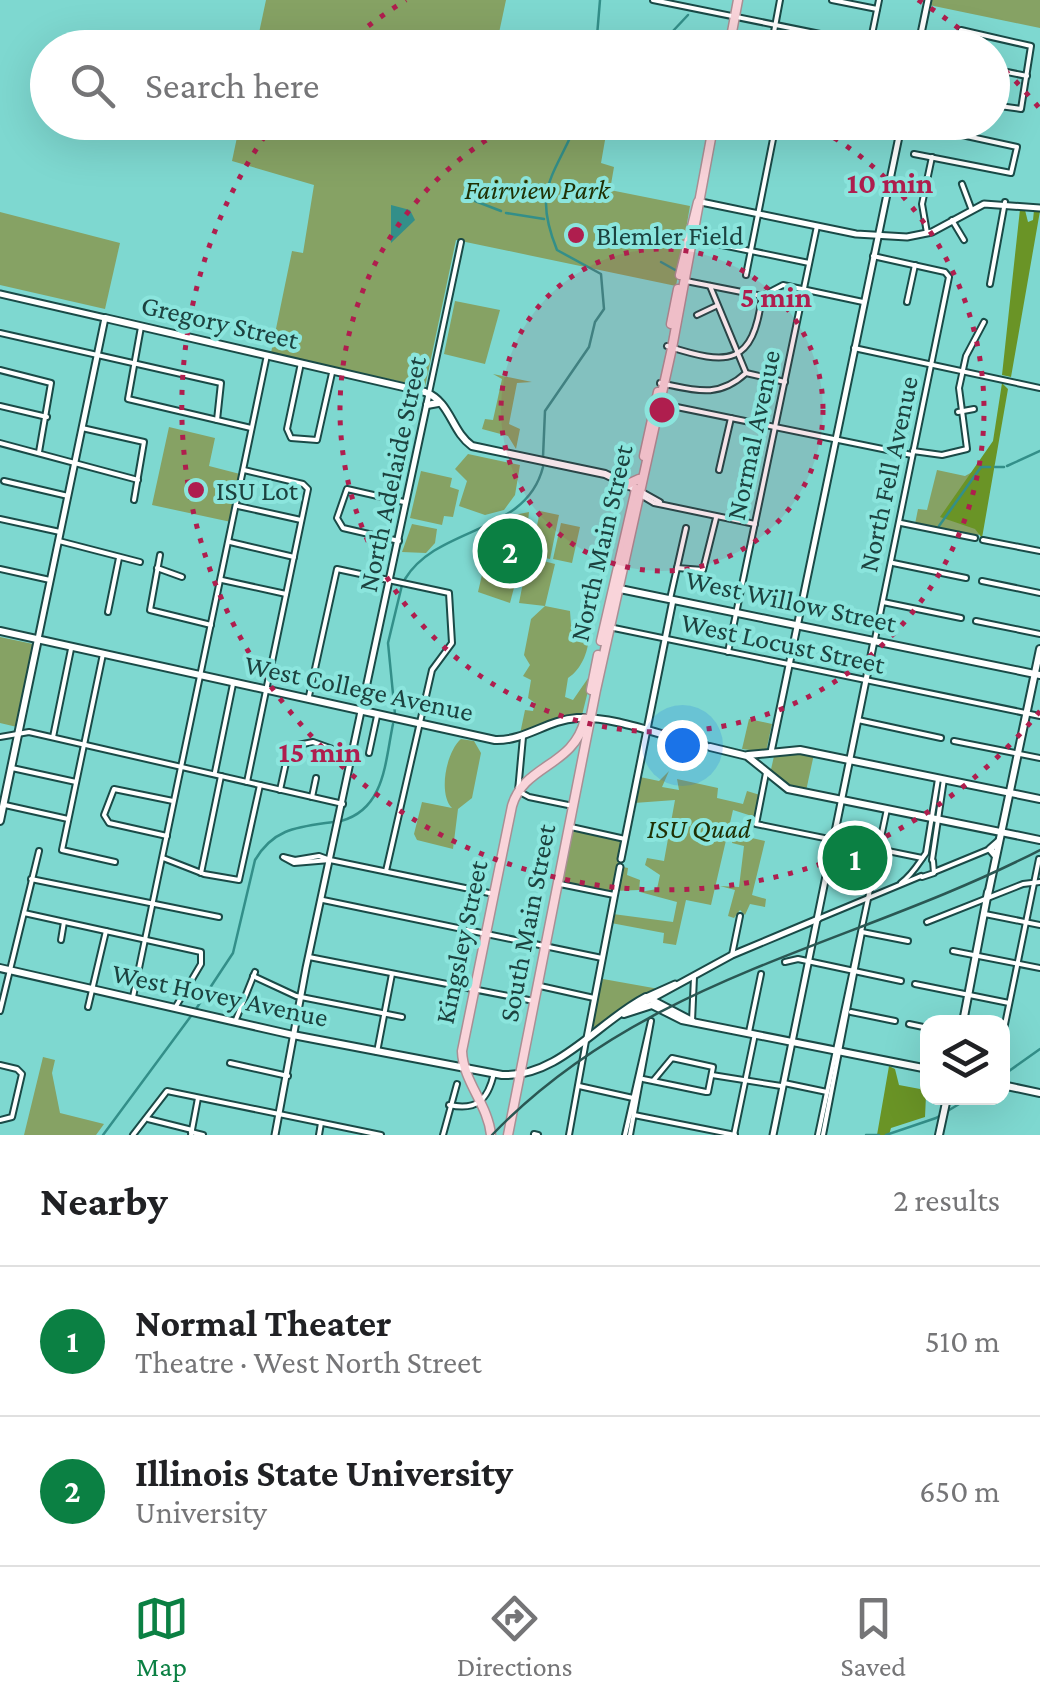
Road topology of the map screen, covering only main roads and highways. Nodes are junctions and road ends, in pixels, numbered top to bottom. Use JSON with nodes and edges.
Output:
{"nodes":[{"id":1,"x":738,"y":0,"type":"edge"},
{"id":2,"x":732,"y":30,"type":"edge"},
{"id":3,"x":710,"y":140,"type":"edge"},
{"id":4,"x":698,"y":202,"type":"junction"},
{"id":5,"x":105,"y":318,"type":"road end"},
{"id":6,"x":670,"y":347,"type":"junction"},
{"id":7,"x":429,"y":394,"type":"junction"},
{"id":8,"x":438,"y":403,"type":"junction"},
{"id":9,"x":427,"y":405,"type":"road end"},
{"id":10,"x":638,"y":492,"type":"junction"},
{"id":11,"x":615,"y":588,"type":"junction"},
{"id":12,"x":0,"y":631,"type":"edge"},
{"id":13,"x":38,"y":639,"type":"junction"},
{"id":14,"x":1040,"y":648,"type":"edge"},
{"id":15,"x":1038,"y":674,"type":"edge"},
{"id":16,"x":588,"y":718,"type":"junction"},
{"id":17,"x":747,"y":756,"type":"junction"},
{"id":18,"x":1010,"y":793,"type":"junction"},
{"id":19,"x":1040,"y":799,"type":"edge"},
{"id":20,"x":0,"y":822,"type":"edge"},
{"id":21,"x":1002,"y":832,"type":"junction"},
{"id":22,"x":1040,"y":840,"type":"edge"},
{"id":23,"x":988,"y":897,"type":"junction"},
{"id":24,"x":0,"y":968,"type":"edge"},
{"id":25,"x":663,"y":993,"type":"road end"},
{"id":26,"x":662,"y":1003,"type":"junction"},
{"id":27,"x":964,"y":1015,"type":"edge"},
{"id":28,"x":692,"y":1021,"type":"junction"},
{"id":29,"x":589,"y":1023,"type":"road end"},
{"id":30,"x":597,"y":1028,"type":"junction"},
{"id":31,"x":586,"y":1039,"type":"junction"},
{"id":32,"x":461,"y":1066,"type":"junction"},
{"id":33,"x":920,"y":1067,"type":"edge"},
{"id":34,"x":523,"y":1076,"type":"junction"},
{"id":35,"x":1010,"y":1087,"type":"edge"},
{"id":36,"x":1040,"y":1093,"type":"edge"},
{"id":37,"x":946,"y":1105,"type":"edge"},
{"id":38,"x":491,"y":1135,"type":"edge"},
{"id":39,"x":508,"y":1135,"type":"edge"},
{"id":40,"x":940,"y":1135,"type":"edge"}],
"edges":[{"from":1,"to":2,"type":"main road"},
{"from":3,"to":4,"type":"main road","name":"North Main Street"},
{"from":4,"to":6,"type":"main road","name":"North Main Street"},
{"from":4,"to":6,"type":"main road","name":"North Main Street"},
{"from":5,"to":7,"type":"main road","name":"Gregory Street"},
{"from":6,"to":10,"type":"main road","name":"North Main Street"},
{"from":7,"to":8,"type":"main road"},
{"from":7,"to":10,"type":"main road"},
{"from":8,"to":9,"type":"main road"},
{"from":8,"to":10,"type":"main road"},
{"from":10,"to":11,"type":"main road","name":"North Main Street"},
{"from":11,"to":15,"type":"main road","name":"West Willow Street"},
{"from":11,"to":16,"type":"main road","name":"North Main Street"},
{"from":12,"to":13,"type":"main road","name":"West College Avenue"},
{"from":13,"to":16,"type":"main road","name":"West College Avenue"},
{"from":13,"to":20,"type":"main road"},
{"from":14,"to":15,"type":"main road"},
{"from":15,"to":18,"type":"main road"},
{"from":16,"to":17,"type":"main road","name":"West College Avenue"},
{"from":16,"to":32,"type":"main road","name":"Kingsley Street"},
{"from":16,"to":34,"type":"main road","name":"South Main Street"},
{"from":17,"to":18,"type":"main road"},
{"from":17,"to":21,"type":"main road","name":"West College Avenue"},
{"from":18,"to":19,"type":"main road"},
{"from":18,"to":21,"type":"main road"},
{"from":21,"to":22,"type":"main road","name":"West College Avenue"},
{"from":21,"to":23,"type":"main road"},
{"from":21,"to":23,"type":"main road"},
{"from":23,"to":27,"type":"main road"},
{"from":24,"to":32,"type":"main road","name":"West Hovey Avenue"},
{"from":25,"to":26,"type":"main road"},
{"from":26,"to":28,"type":"main road"},
{"from":26,"to":30,"type":"main road"},
{"from":28,"to":31,"type":"main road"},
{"from":28,"to":33,"type":"main road"},
{"from":29,"to":30,"type":"main road"},
{"from":30,"to":31,"type":"main road"},
{"from":31,"to":34,"type":"main road"},
{"from":32,"to":34,"type":"main road","name":"West Hovey Avenue"},
{"from":32,"to":38,"type":"main road"},
{"from":34,"to":39,"type":"main road","name":"South Main Street"},
{"from":35,"to":36,"type":"main road"},
{"from":37,"to":40,"type":"main road"}]}
